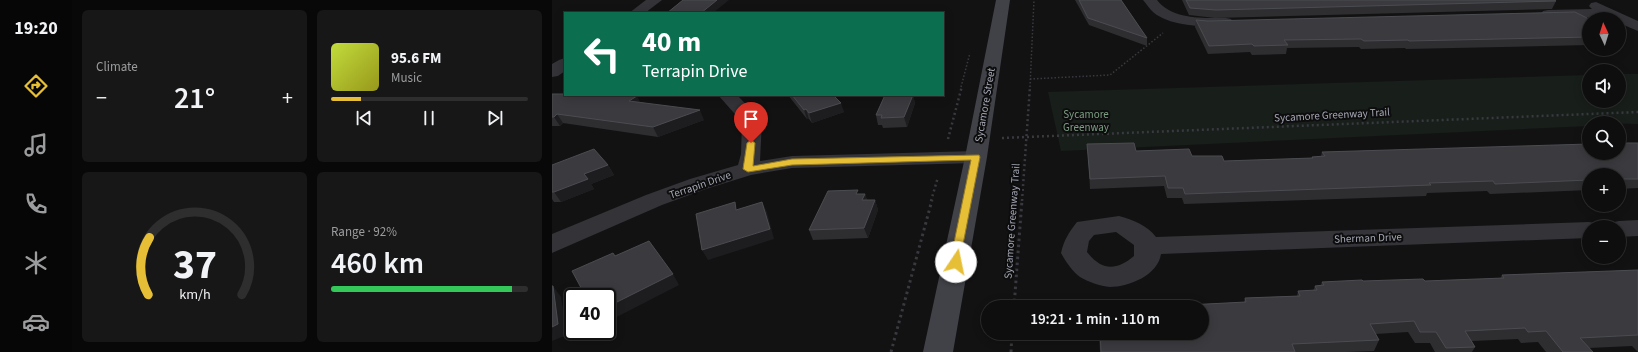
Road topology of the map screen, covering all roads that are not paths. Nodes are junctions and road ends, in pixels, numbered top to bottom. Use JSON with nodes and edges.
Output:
{"nodes":[{"id":1,"x":655,"y":0,"type":"edge"},
{"id":2,"x":1003,"y":0,"type":"edge"},
{"id":3,"x":1150,"y":0,"type":"edge"},
{"id":4,"x":1584,"y":0,"type":"edge"},
{"id":5,"x":637,"y":12,"type":"edge"},
{"id":6,"x":1608,"y":12,"type":"edge"},
{"id":7,"x":1582,"y":14,"type":"edge"},
{"id":8,"x":1531,"y":15,"type":"edge"},
{"id":9,"x":1626,"y":21,"type":"edge"},
{"id":10,"x":1239,"y":22,"type":"edge"},
{"id":11,"x":1638,"y":27,"type":"edge"},
{"id":12,"x":564,"y":64,"type":"edge"},
{"id":13,"x":552,"y":72,"type":"edge"},
{"id":14,"x":564,"y":80,"type":"edge"},
{"id":15,"x":552,"y":81,"type":"edge"},
{"id":16,"x":728,"y":96,"type":"edge"},
{"id":17,"x":976,"y":157,"type":"junction"},
{"id":18,"x":748,"y":169,"type":"junction"},
{"id":19,"x":1638,"y":228,"type":"edge"},
{"id":20,"x":1626,"y":229,"type":"edge"},
{"id":21,"x":1582,"y":230,"type":"edge"},
{"id":22,"x":552,"y":244,"type":"edge"},
{"id":23,"x":1148,"y":246,"type":"dead end"},
{"id":24,"x":938,"y":352,"type":"edge"}],
"edges":[{"from":1,"to":5,"type":"street"},
{"from":2,"to":17,"type":"street","name":"Sycamore Street"},
{"from":3,"to":10,"type":"street"},
{"from":4,"to":6,"type":"street"},
{"from":7,"to":8,"type":"street"},
{"from":9,"to":11,"type":"street"},
{"from":12,"to":13,"type":"street"},
{"from":14,"to":15,"type":"street"},
{"from":16,"to":18,"type":"street"},
{"from":17,"to":18,"type":"street","name":"Terrapin Drive"},
{"from":17,"to":24,"type":"street","name":"Sycamore Street"},
{"from":18,"to":22,"type":"street","name":"Terrapin Drive"},
{"from":19,"to":20,"type":"street"},
{"from":21,"to":23,"type":"street","name":"Sherman Drive"}]}
